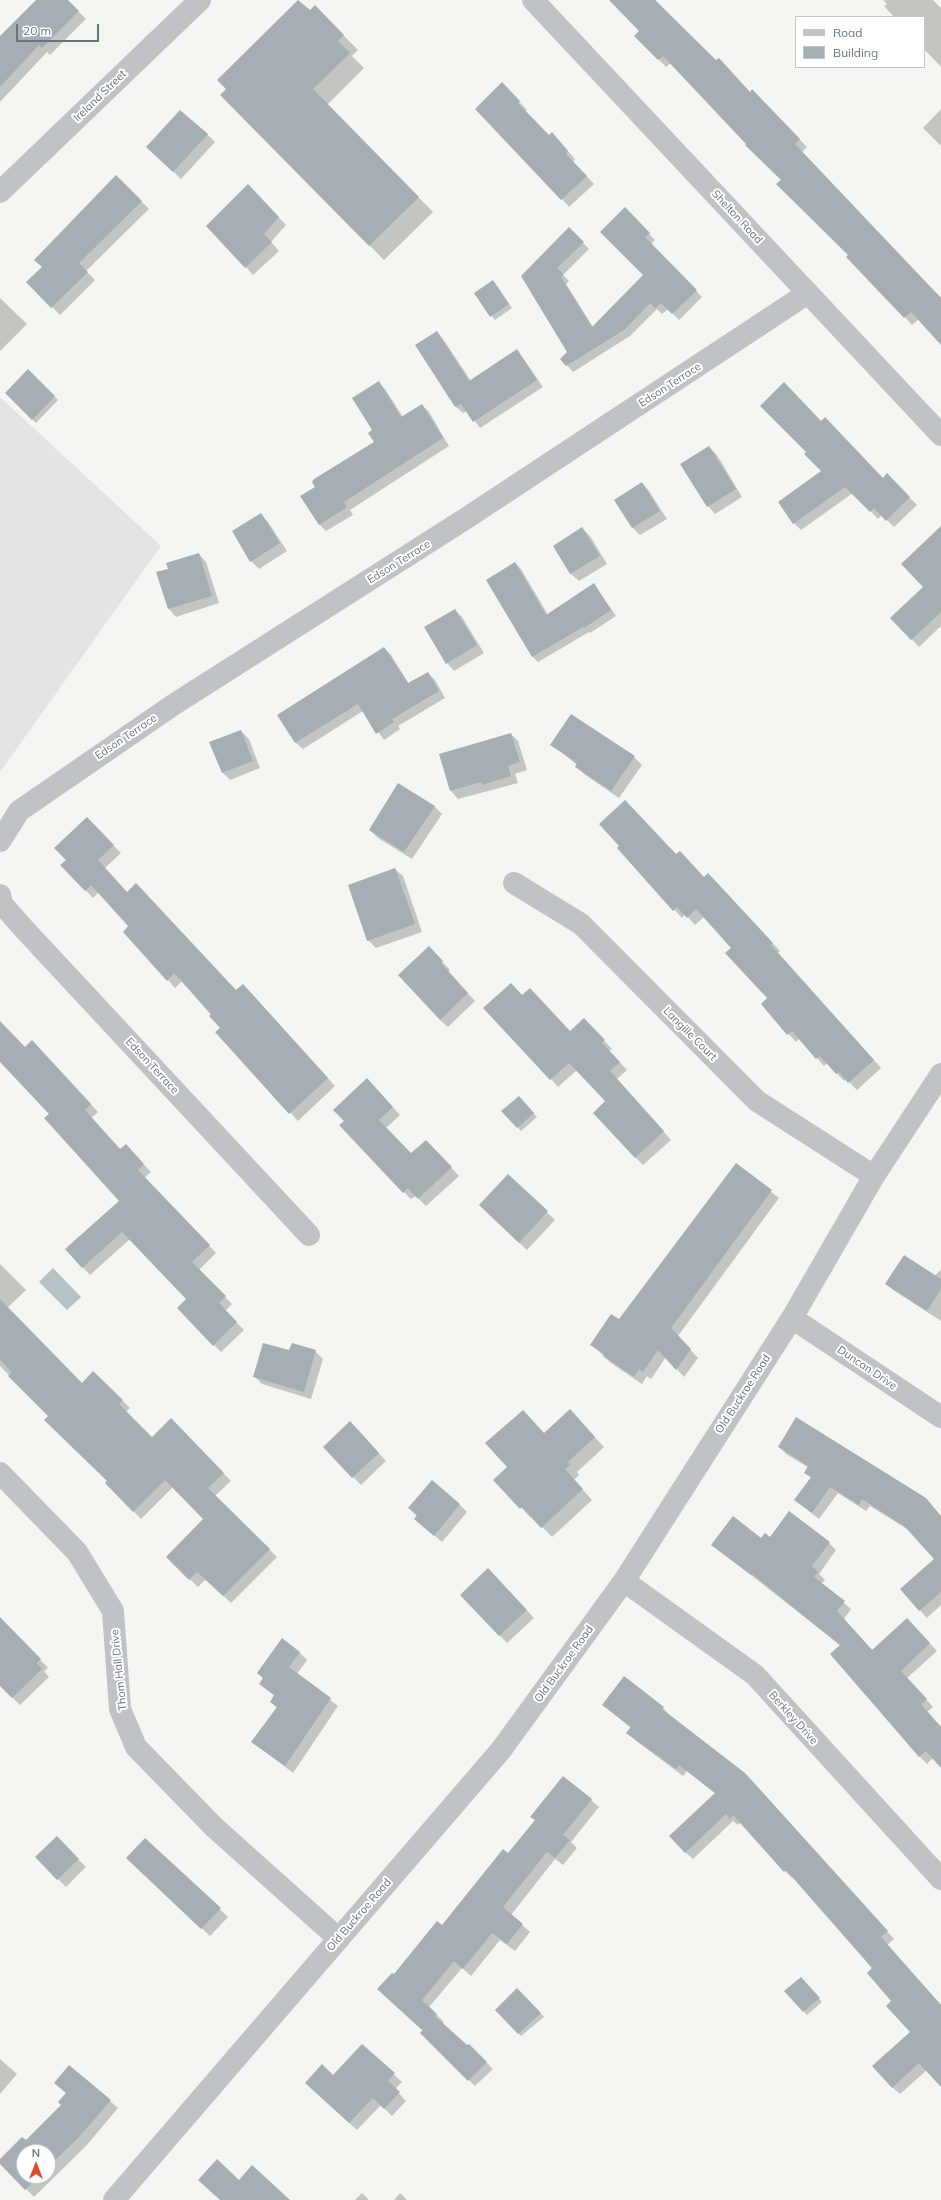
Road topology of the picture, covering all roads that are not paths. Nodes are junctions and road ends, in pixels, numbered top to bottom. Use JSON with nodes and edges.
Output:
{"nodes":[{"id":1,"x":200,"y":0,"type":"edge"},
{"id":2,"x":533,"y":0,"type":"edge"},
{"id":3,"x":0,"y":192,"type":"edge"},
{"id":4,"x":808,"y":293,"type":"junction"},
{"id":5,"x":941,"y":435,"type":"edge"},
{"id":6,"x":0,"y":841,"type":"edge"},
{"id":7,"x":514,"y":883,"type":"dead end"},
{"id":8,"x":0,"y":895,"type":"edge"},
{"id":9,"x":941,"y":1074,"type":"edge"},
{"id":10,"x":874,"y":1176,"type":"junction"},
{"id":11,"x":309,"y":1235,"type":"dead end"},
{"id":12,"x":792,"y":1318,"type":"junction"},
{"id":13,"x":941,"y":1417,"type":"edge"},
{"id":14,"x":0,"y":1473,"type":"edge"},
{"id":15,"x":624,"y":1581,"type":"junction"},
{"id":16,"x":941,"y":1879,"type":"edge"},
{"id":17,"x":339,"y":1939,"type":"junction"},
{"id":18,"x":114,"y":2200,"type":"edge"}],
"edges":[{"from":1,"to":3,"type":"street","name":"Ireland Street"},
{"from":2,"to":4,"type":"street","name":"Shelton Road"},
{"from":4,"to":5,"type":"street","name":"Shelton Road"},
{"from":4,"to":6,"type":"street","name":"Edson Terrace"},
{"from":7,"to":10,"type":"street","name":"Langille Court"},
{"from":8,"to":11,"type":"street","name":"Edson Terrace"},
{"from":9,"to":10,"type":"street","name":"Old Buckroe Road"},
{"from":10,"to":12,"type":"street","name":"Old Buckroe Road"},
{"from":12,"to":13,"type":"street","name":"Duncan Drive"},
{"from":12,"to":15,"type":"street","name":"Old Buckroe Road"},
{"from":14,"to":17,"type":"street","name":"Thom Hall Drive"},
{"from":15,"to":16,"type":"street","name":"Berkley Drive"},
{"from":15,"to":17,"type":"street","name":"Old Buckroe Road"},
{"from":17,"to":18,"type":"street","name":"Old Buckroe Road"}]}
